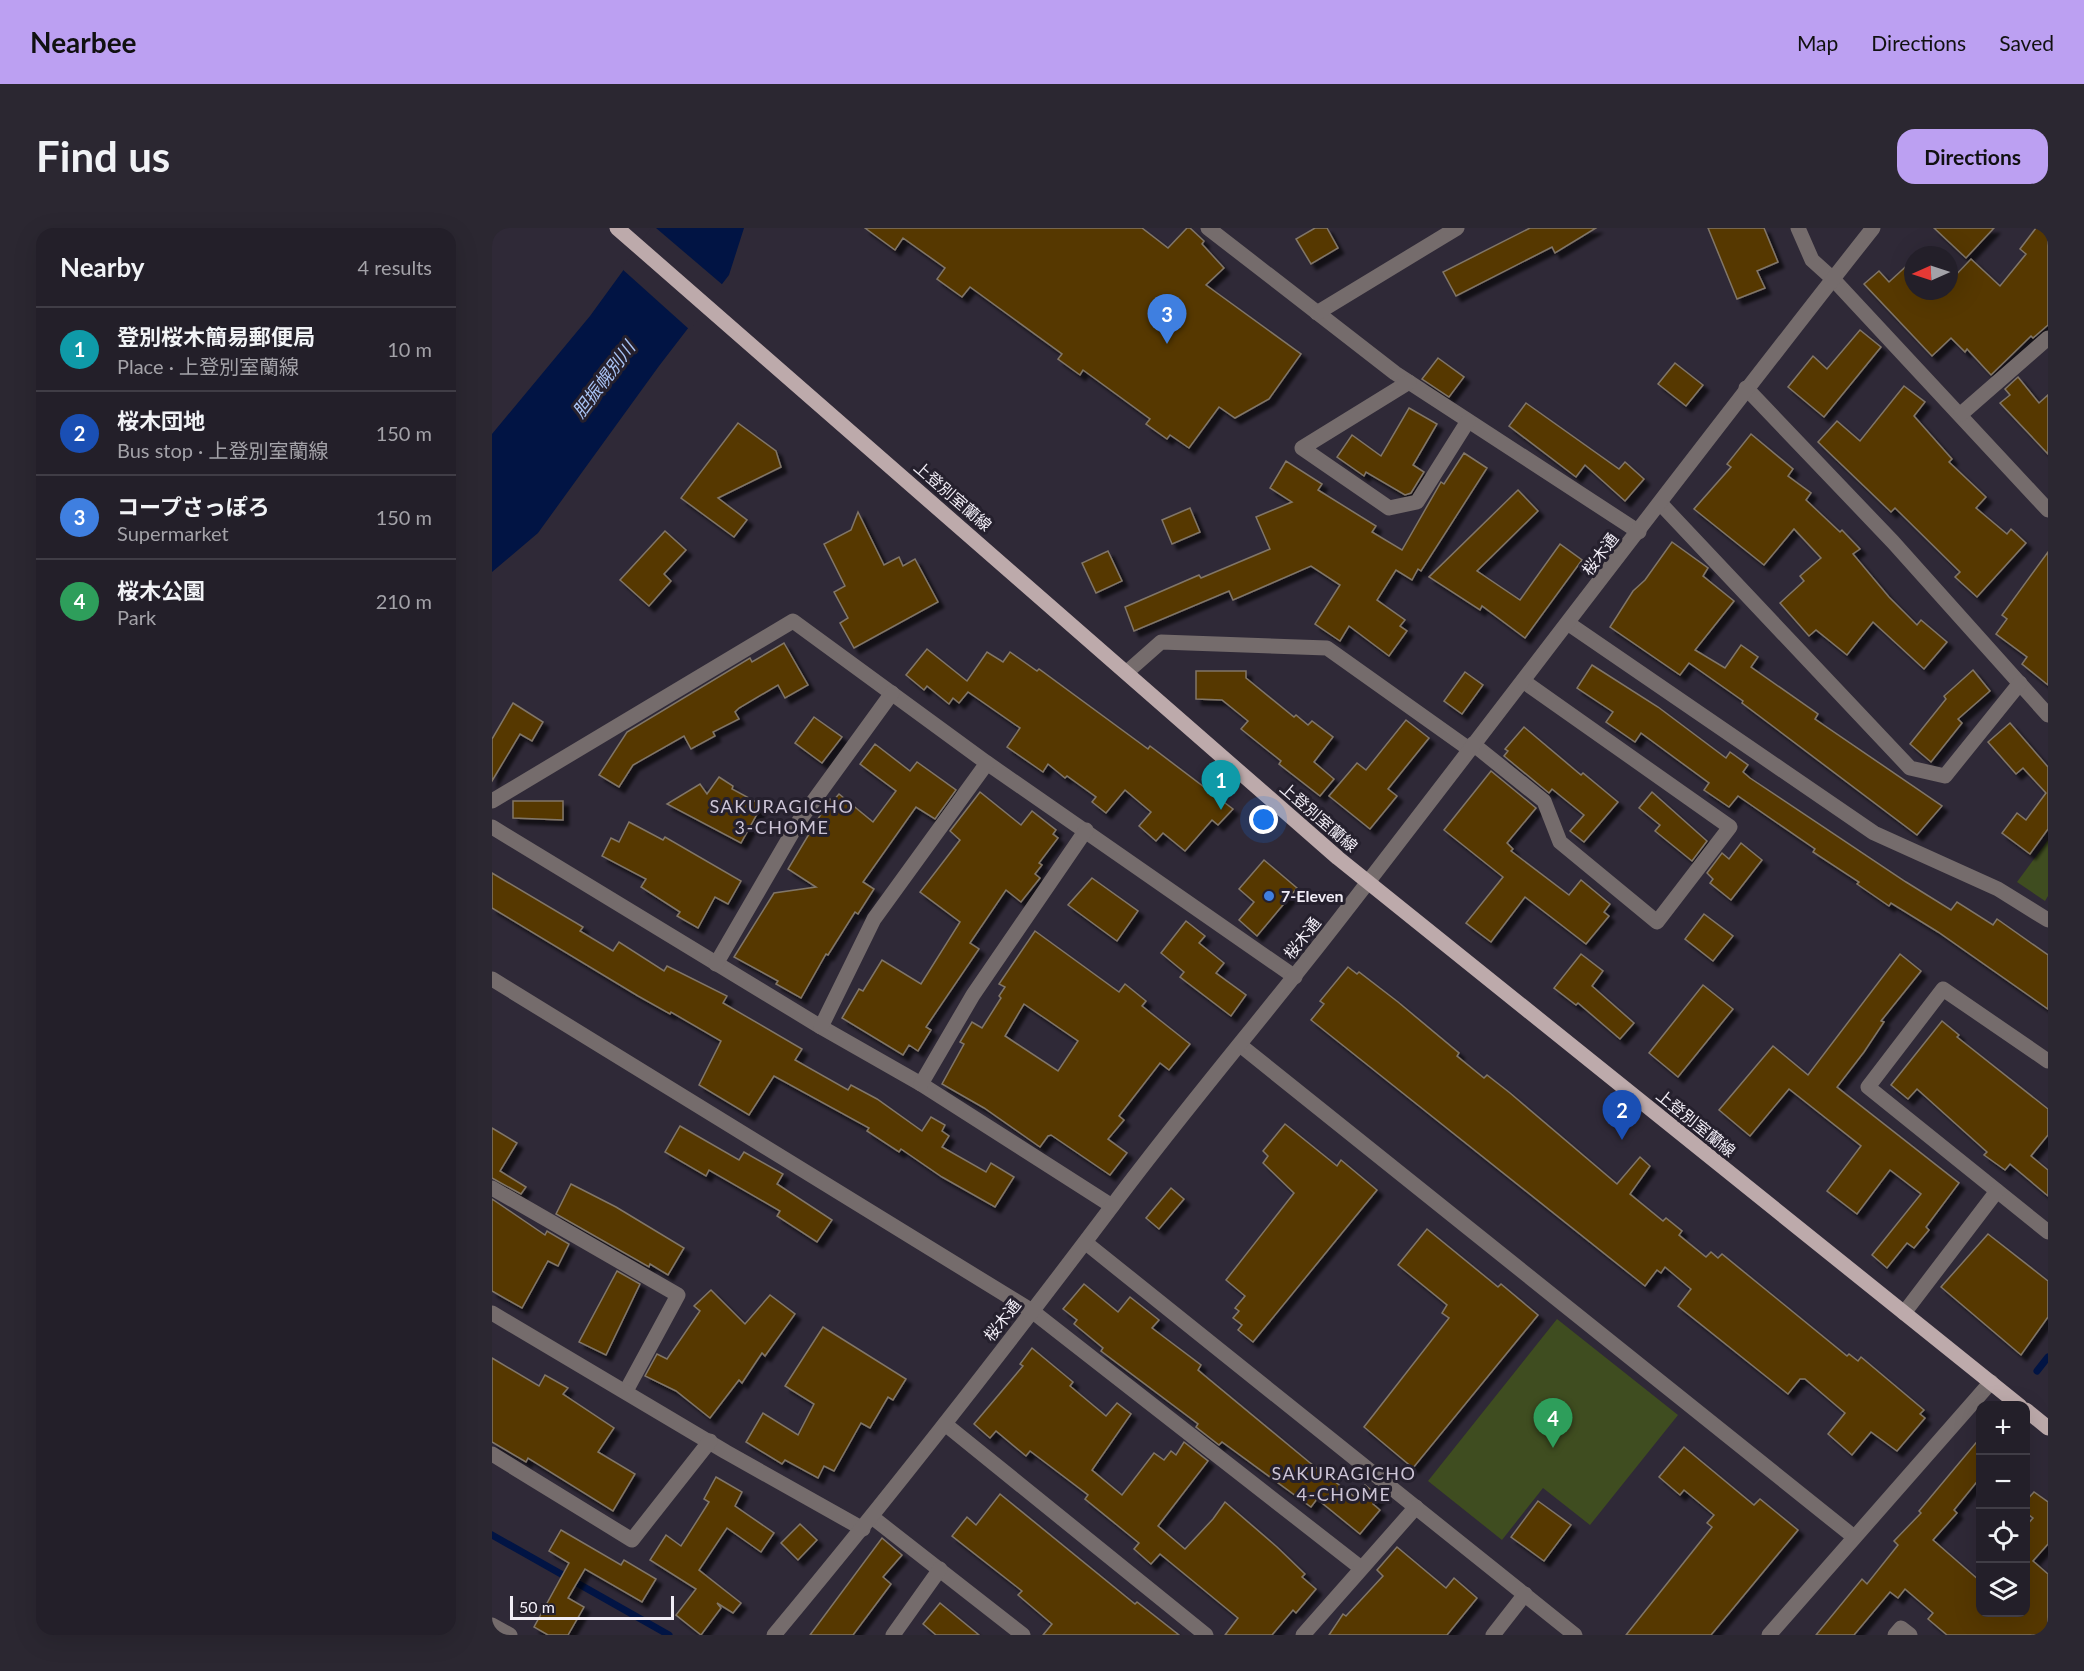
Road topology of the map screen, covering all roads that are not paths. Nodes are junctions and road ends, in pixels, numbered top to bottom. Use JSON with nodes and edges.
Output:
{"nodes":[{"id":1,"x":617,"y":228,"type":"edge"},
{"id":2,"x":1208,"y":228,"type":"edge"},
{"id":3,"x":1457,"y":228,"type":"edge"},
{"id":4,"x":1798,"y":228,"type":"edge"},
{"id":5,"x":1873,"y":228,"type":"edge"},
{"id":6,"x":1833,"y":279,"type":"junction"},
{"id":7,"x":1317,"y":313,"type":"junction"},
{"id":8,"x":2048,"y":338,"type":"edge"},
{"id":9,"x":1409,"y":382,"type":"junction"},
{"id":10,"x":1746,"y":388,"type":"junction"},
{"id":11,"x":1961,"y":414,"type":"junction"},
{"id":12,"x":1468,"y":421,"type":"junction"},
{"id":13,"x":1660,"y":503,"type":"junction"},
{"id":14,"x":2048,"y":510,"type":"edge"},
{"id":15,"x":1639,"y":532,"type":"junction"},
{"id":16,"x":1569,"y":624,"type":"junction"},
{"id":17,"x":1127,"y":672,"type":"junction"},
{"id":18,"x":1523,"y":681,"type":"junction"},
{"id":19,"x":2020,"y":683,"type":"junction"},
{"id":20,"x":892,"y":693,"type":"junction"},
{"id":21,"x":2048,"y":715,"type":"edge"},
{"id":22,"x":1471,"y":746,"type":"junction"},
{"id":23,"x":987,"y":763,"type":"junction"},
{"id":24,"x":492,"y":801,"type":"edge"},
{"id":25,"x":492,"y":827,"type":"edge"},
{"id":26,"x":1086,"y":830,"type":"junction"},
{"id":27,"x":1368,"y":882,"type":"junction"},
{"id":28,"x":2048,"y":920,"type":"edge"},
{"id":29,"x":716,"y":963,"type":"junction"},
{"id":30,"x":1295,"y":977,"type":"junction"},
{"id":31,"x":492,"y":979,"type":"edge"},
{"id":32,"x":821,"y":1027,"type":"junction"},
{"id":33,"x":1240,"y":1045,"type":"junction"},
{"id":34,"x":2048,"y":1061,"type":"edge"},
{"id":35,"x":921,"y":1084,"type":"junction"},
{"id":36,"x":492,"y":1188,"type":"edge"},
{"id":37,"x":1997,"y":1191,"type":"junction"},
{"id":38,"x":1112,"y":1206,"type":"junction"},
{"id":39,"x":2048,"y":1232,"type":"edge"},
{"id":40,"x":1086,"y":1243,"type":"junction"},
{"id":41,"x":1032,"y":1311,"type":"junction"},
{"id":42,"x":492,"y":1313,"type":"edge"},
{"id":43,"x":1904,"y":1313,"type":"junction"},
{"id":44,"x":1990,"y":1382,"type":"junction"},
{"id":45,"x":626,"y":1391,"type":"junction"},
{"id":46,"x":2014,"y":1401,"type":"edge"},
{"id":47,"x":2030,"y":1414,"type":"edge"},
{"id":48,"x":945,"y":1424,"type":"junction"},
{"id":49,"x":2048,"y":1428,"type":"edge"},
{"id":50,"x":710,"y":1441,"type":"junction"},
{"id":51,"x":492,"y":1454,"type":"edge"},
{"id":52,"x":1416,"y":1507,"type":"junction"},
{"id":53,"x":867,"y":1523,"type":"junction"},
{"id":54,"x":1854,"y":1537,"type":"junction"},
{"id":55,"x":1361,"y":1568,"type":"junction"},
{"id":56,"x":940,"y":1569,"type":"junction"},
{"id":57,"x":1525,"y":1594,"type":"junction"},
{"id":58,"x":492,"y":1625,"type":"edge"},
{"id":59,"x":510,"y":1635,"type":"edge"},
{"id":60,"x":774,"y":1635,"type":"edge"},
{"id":61,"x":893,"y":1635,"type":"edge"},
{"id":62,"x":1023,"y":1635,"type":"edge"},
{"id":63,"x":1206,"y":1635,"type":"edge"},
{"id":64,"x":1303,"y":1635,"type":"edge"},
{"id":65,"x":1493,"y":1635,"type":"edge"},
{"id":66,"x":1575,"y":1635,"type":"edge"},
{"id":67,"x":1769,"y":1635,"type":"edge"},
{"id":68,"x":1896,"y":1635,"type":"edge"},
{"id":69,"x":1910,"y":1635,"type":"edge"}],
"edges":[{"from":1,"to":17,"type":"main road","name":"上登別室蘭線"},
{"from":2,"to":7,"type":"street"},
{"from":3,"to":7,"type":"street"},
{"from":4,"to":6,"type":"street"},
{"from":5,"to":6,"type":"street","name":"桜木通"},
{"from":6,"to":10,"type":"street","name":"桜木通"},
{"from":6,"to":11,"type":"street"},
{"from":7,"to":9,"type":"street"},
{"from":8,"to":11,"type":"street"},
{"from":9,"to":12,"type":"street"},
{"from":9,"to":12,"type":"street"},
{"from":10,"to":13,"type":"street","name":"桜木通"},
{"from":10,"to":19,"type":"street"},
{"from":11,"to":14,"type":"street"},
{"from":12,"to":15,"type":"street"},
{"from":13,"to":15,"type":"street","name":"桜木通"},
{"from":13,"to":19,"type":"street"},
{"from":15,"to":16,"type":"street","name":"桜木通"},
{"from":16,"to":18,"type":"street","name":"桜木通"},
{"from":16,"to":28,"type":"street"},
{"from":17,"to":22,"type":"street"},
{"from":17,"to":27,"type":"main road","name":"上登別室蘭線"},
{"from":18,"to":22,"type":"street","name":"桜木通"},
{"from":18,"to":22,"type":"street"},
{"from":19,"to":21,"type":"street"},
{"from":20,"to":23,"type":"street"},
{"from":20,"to":24,"type":"street"},
{"from":20,"to":29,"type":"street"},
{"from":22,"to":27,"type":"street","name":"桜木通"},
{"from":23,"to":26,"type":"street"},
{"from":23,"to":32,"type":"street"},
{"from":25,"to":29,"type":"street"},
{"from":26,"to":30,"type":"street"},
{"from":26,"to":35,"type":"street"},
{"from":27,"to":30,"type":"street","name":"桜木通"},
{"from":27,"to":43,"type":"main road","name":"上登別室蘭線"},
{"from":29,"to":32,"type":"street"},
{"from":30,"to":33,"type":"street","name":"桜木通"},
{"from":31,"to":41,"type":"street"},
{"from":32,"to":35,"type":"street"},
{"from":33,"to":38,"type":"street","name":"桜木通"},
{"from":33,"to":54,"type":"street"},
{"from":34,"to":37,"type":"street"},
{"from":35,"to":38,"type":"street"},
{"from":36,"to":45,"type":"street"},
{"from":37,"to":39,"type":"street"},
{"from":37,"to":43,"type":"street"},
{"from":38,"to":40,"type":"street","name":"桜木通"},
{"from":40,"to":41,"type":"street","name":"桜木通"},
{"from":40,"to":52,"type":"street"},
{"from":41,"to":48,"type":"street","name":"桜木通"},
{"from":41,"to":55,"type":"street"},
{"from":42,"to":45,"type":"street"},
{"from":43,"to":44,"type":"main road","name":"上登別室蘭線"},
{"from":44,"to":46,"type":"main road","name":"上登別室蘭線"},
{"from":44,"to":54,"type":"street"},
{"from":45,"to":50,"type":"street"},
{"from":47,"to":49,"type":"main road"},
{"from":48,"to":53,"type":"street","name":"桜木通"},
{"from":48,"to":63,"type":"street"},
{"from":50,"to":51,"type":"street"},
{"from":50,"to":53,"type":"street"},
{"from":52,"to":55,"type":"street"},
{"from":52,"to":57,"type":"street"},
{"from":53,"to":56,"type":"street"},
{"from":53,"to":60,"type":"street","name":"桜木通"},
{"from":54,"to":67,"type":"street"},
{"from":55,"to":64,"type":"street"},
{"from":56,"to":61,"type":"street"},
{"from":56,"to":62,"type":"street"},
{"from":57,"to":65,"type":"street"},
{"from":57,"to":66,"type":"street"},
{"from":58,"to":59,"type":"street"},
{"from":68,"to":69,"type":"street"}]}
